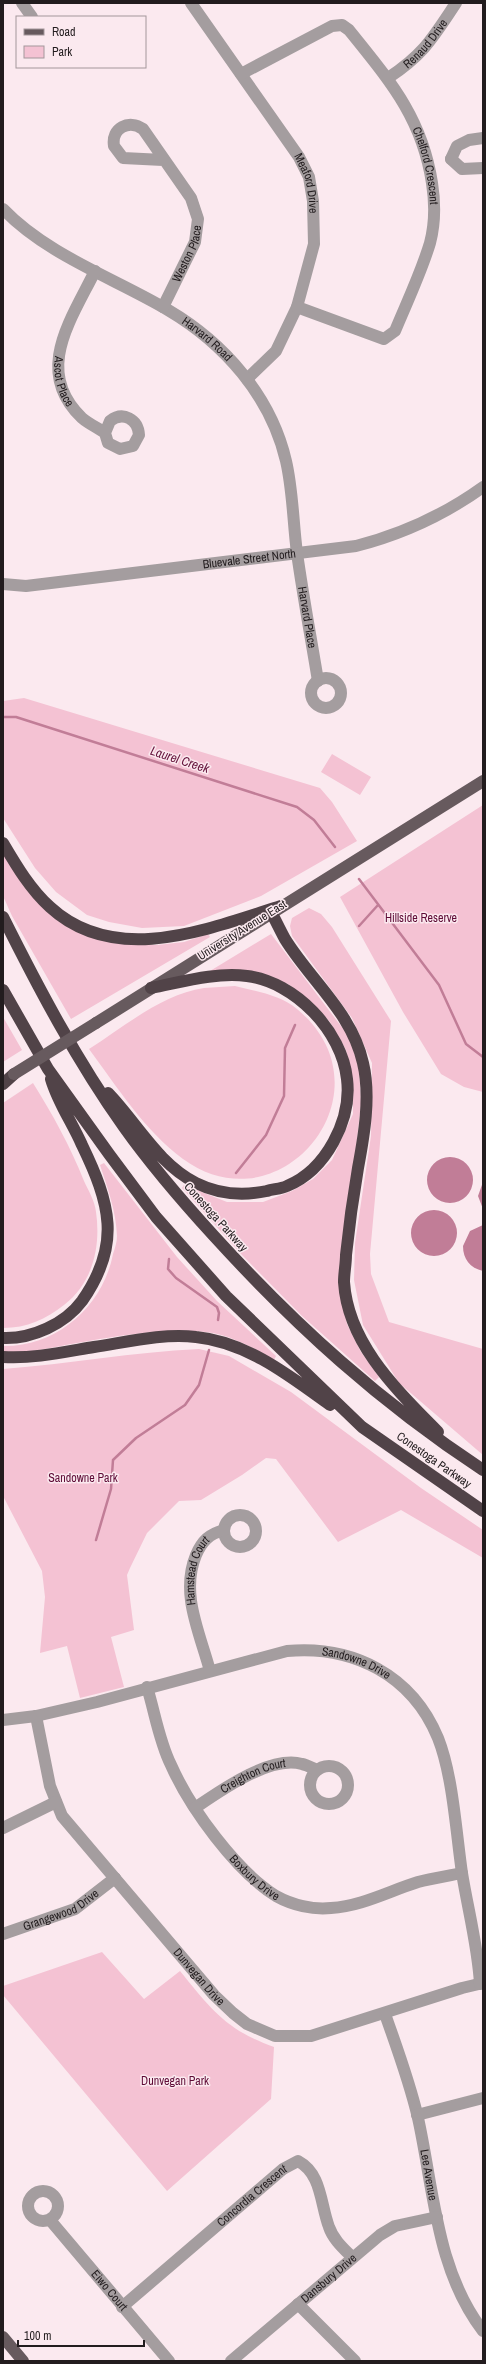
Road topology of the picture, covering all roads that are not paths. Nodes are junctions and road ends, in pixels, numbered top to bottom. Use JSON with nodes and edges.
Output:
{"nodes":[{"id":1,"x":22,"y":3,"type":"edge"},
{"id":2,"x":191,"y":3,"type":"edge"},
{"id":3,"x":456,"y":3,"type":"edge"},
{"id":4,"x":31,"y":16,"type":"edge"},
{"id":5,"x":241,"y":74,"type":"junction"},
{"id":6,"x":388,"y":78,"type":"junction"},
{"id":7,"x":483,"y":138,"type":"edge"},
{"id":8,"x":163,"y":160,"type":"dead end"},
{"id":9,"x":451,"y":160,"type":"junction"},
{"id":10,"x":429,"y":163,"type":"junction"},
{"id":11,"x":483,"y":168,"type":"edge"},
{"id":12,"x":3,"y":209,"type":"edge"},
{"id":13,"x":95,"y":271,"type":"junction"},
{"id":14,"x":163,"y":307,"type":"junction"},
{"id":15,"x":297,"y":307,"type":"junction"},
{"id":16,"x":247,"y":379,"type":"junction"},
{"id":17,"x":105,"y":433,"type":"dead end"},
{"id":18,"x":483,"y":487,"type":"edge"},
{"id":19,"x":297,"y":554,"type":"junction"},
{"id":20,"x":3,"y":584,"type":"edge"},
{"id":21,"x":318,"y":681,"type":"dead end"},
{"id":22,"x":483,"y":781,"type":"edge"},
{"id":23,"x":3,"y":843,"type":"edge"},
{"id":24,"x":276,"y":909,"type":"junction"},
{"id":25,"x":3,"y":917,"type":"edge"},
{"id":26,"x":151,"y":988,"type":"junction"},
{"id":27,"x":3,"y":990,"type":"edge"},
{"id":28,"x":48,"y":1068,"type":"junction"},
{"id":29,"x":14,"y":1074,"type":"joint"},
{"id":30,"x":92,"y":1077,"type":"junction"},
{"id":31,"x":3,"y":1083,"type":"edge"},
{"id":32,"x":3,"y":1338,"type":"edge"},
{"id":33,"x":3,"y":1357,"type":"edge"},
{"id":34,"x":362,"y":1427,"type":"junction"},
{"id":35,"x":465,"y":1458,"type":"junction"},
{"id":36,"x":483,"y":1470,"type":"edge"},
{"id":37,"x":483,"y":1511,"type":"edge"},
{"id":38,"x":224,"y":1530,"type":"dead end"},
{"id":39,"x":210,"y":1671,"type":"junction"},
{"id":40,"x":147,"y":1687,"type":"junction"},
{"id":41,"x":36,"y":1716,"type":"junction"},
{"id":42,"x":3,"y":1720,"type":"edge"},
{"id":43,"x":317,"y":1770,"type":"dead end"},
{"id":44,"x":56,"y":1802,"type":"junction"},
{"id":45,"x":195,"y":1808,"type":"junction"},
{"id":46,"x":3,"y":1828,"type":"edge"},
{"id":47,"x":462,"y":1873,"type":"junction"},
{"id":48,"x":115,"y":1878,"type":"junction"},
{"id":49,"x":3,"y":1934,"type":"edge"},
{"id":50,"x":481,"y":1984,"type":"edge"},
{"id":51,"x":385,"y":2014,"type":"junction"},
{"id":52,"x":483,"y":2098,"type":"edge"},
{"id":53,"x":417,"y":2115,"type":"junction"},
{"id":54,"x":436,"y":2217,"type":"junction"},
{"id":55,"x":50,"y":2220,"type":"dead end"},
{"id":56,"x":352,"y":2257,"type":"junction"},
{"id":57,"x":298,"y":2304,"type":"junction"},
{"id":58,"x":122,"y":2307,"type":"junction"},
{"id":59,"x":483,"y":2330,"type":"edge"},
{"id":60,"x":3,"y":2337,"type":"edge"},
{"id":61,"x":23,"y":2361,"type":"edge"},
{"id":62,"x":169,"y":2361,"type":"edge"},
{"id":63,"x":231,"y":2361,"type":"edge"},
{"id":64,"x":355,"y":2361,"type":"edge"}],
"edges":[{"from":1,"to":4,"type":"street"},
{"from":2,"to":5,"type":"street","name":"Meaford Drive"},
{"from":3,"to":6,"type":"street","name":"Renaud Drive"},
{"from":5,"to":6,"type":"street","name":"Chelford Crescent"},
{"from":5,"to":15,"type":"street","name":"Meaford Drive"},
{"from":6,"to":10,"type":"street","name":"Chelford Crescent"},
{"from":7,"to":9,"type":"street"},
{"from":8,"to":14,"type":"street","name":"Weston Place"},
{"from":9,"to":10,"type":"street"},
{"from":9,"to":11,"type":"street"},
{"from":10,"to":15,"type":"street","name":"Chelford Crescent"},
{"from":12,"to":13,"type":"street","name":"Harvard Road"},
{"from":13,"to":14,"type":"street","name":"Harvard Road"},
{"from":13,"to":17,"type":"street","name":"Ascot Place"},
{"from":14,"to":16,"type":"street","name":"Harvard Road"},
{"from":15,"to":16,"type":"street","name":"Meaford Drive"},
{"from":16,"to":19,"type":"street","name":"Harvard Road"},
{"from":18,"to":19,"type":"street","name":"Bluevale Street North"},
{"from":19,"to":20,"type":"street","name":"Bluevale Street North"},
{"from":19,"to":21,"type":"street","name":"Harvard Place"},
{"from":22,"to":24,"type":"main road","name":"University Avenue East"},
{"from":23,"to":24,"type":"highway"},
{"from":24,"to":26,"type":"main road","name":"University Avenue East"},
{"from":24,"to":35,"type":"highway"},
{"from":25,"to":30,"type":"highway","name":"Conestoga Parkway"},
{"from":26,"to":29,"type":"main road","name":"University Avenue East","bridge":true},
{"from":26,"to":30,"type":"highway"},
{"from":27,"to":28,"type":"highway","name":"Conestoga Parkway"},
{"from":28,"to":32,"type":"highway"},
{"from":28,"to":34,"type":"highway","name":"Conestoga Parkway"},
{"from":29,"to":31,"type":"highway"},
{"from":30,"to":35,"type":"highway","name":"Conestoga Parkway"},
{"from":33,"to":34,"type":"highway"},
{"from":34,"to":37,"type":"highway","name":"Conestoga Parkway"},
{"from":35,"to":36,"type":"highway","name":"Conestoga Parkway"},
{"from":38,"to":39,"type":"street","name":"Hamstead Court"},
{"from":39,"to":40,"type":"street","name":"Sandowne Drive"},
{"from":39,"to":47,"type":"street","name":"Sandowne Drive"},
{"from":40,"to":41,"type":"street","name":"Sandowne Drive"},
{"from":40,"to":45,"type":"street","name":"Boxbury Drive"},
{"from":41,"to":42,"type":"street","name":"Sandowne Drive"},
{"from":41,"to":44,"type":"street","name":"Dunvegan Drive"},
{"from":43,"to":45,"type":"street","name":"Creighton Court"},
{"from":44,"to":46,"type":"street"},
{"from":44,"to":48,"type":"street","name":"Dunvegan Drive"},
{"from":45,"to":47,"type":"street","name":"Boxbury Drive"},
{"from":47,"to":50,"type":"street","name":"Sandowne Drive"},
{"from":48,"to":49,"type":"street","name":"Grangewood Drive"},
{"from":48,"to":51,"type":"street","name":"Dunvegan Drive"},
{"from":50,"to":51,"type":"street","name":"Dunvegan Drive"},
{"from":51,"to":53,"type":"street","name":"Lee Avenue"},
{"from":52,"to":53,"type":"street"},
{"from":53,"to":54,"type":"street","name":"Lee Avenue"},
{"from":54,"to":56,"type":"street","name":"Dansbury Drive"},
{"from":54,"to":59,"type":"street","name":"Lee Avenue"},
{"from":55,"to":58,"type":"street","name":"Eiwo Court"},
{"from":56,"to":57,"type":"street","name":"Dansbury Drive"},
{"from":56,"to":58,"type":"street","name":"Concordia Crescent"},
{"from":57,"to":63,"type":"street","name":"Dansbury Drive"},
{"from":57,"to":64,"type":"street"},
{"from":58,"to":62,"type":"street","name":"Eiwo Court"},
{"from":60,"to":61,"type":"main road"}]}
